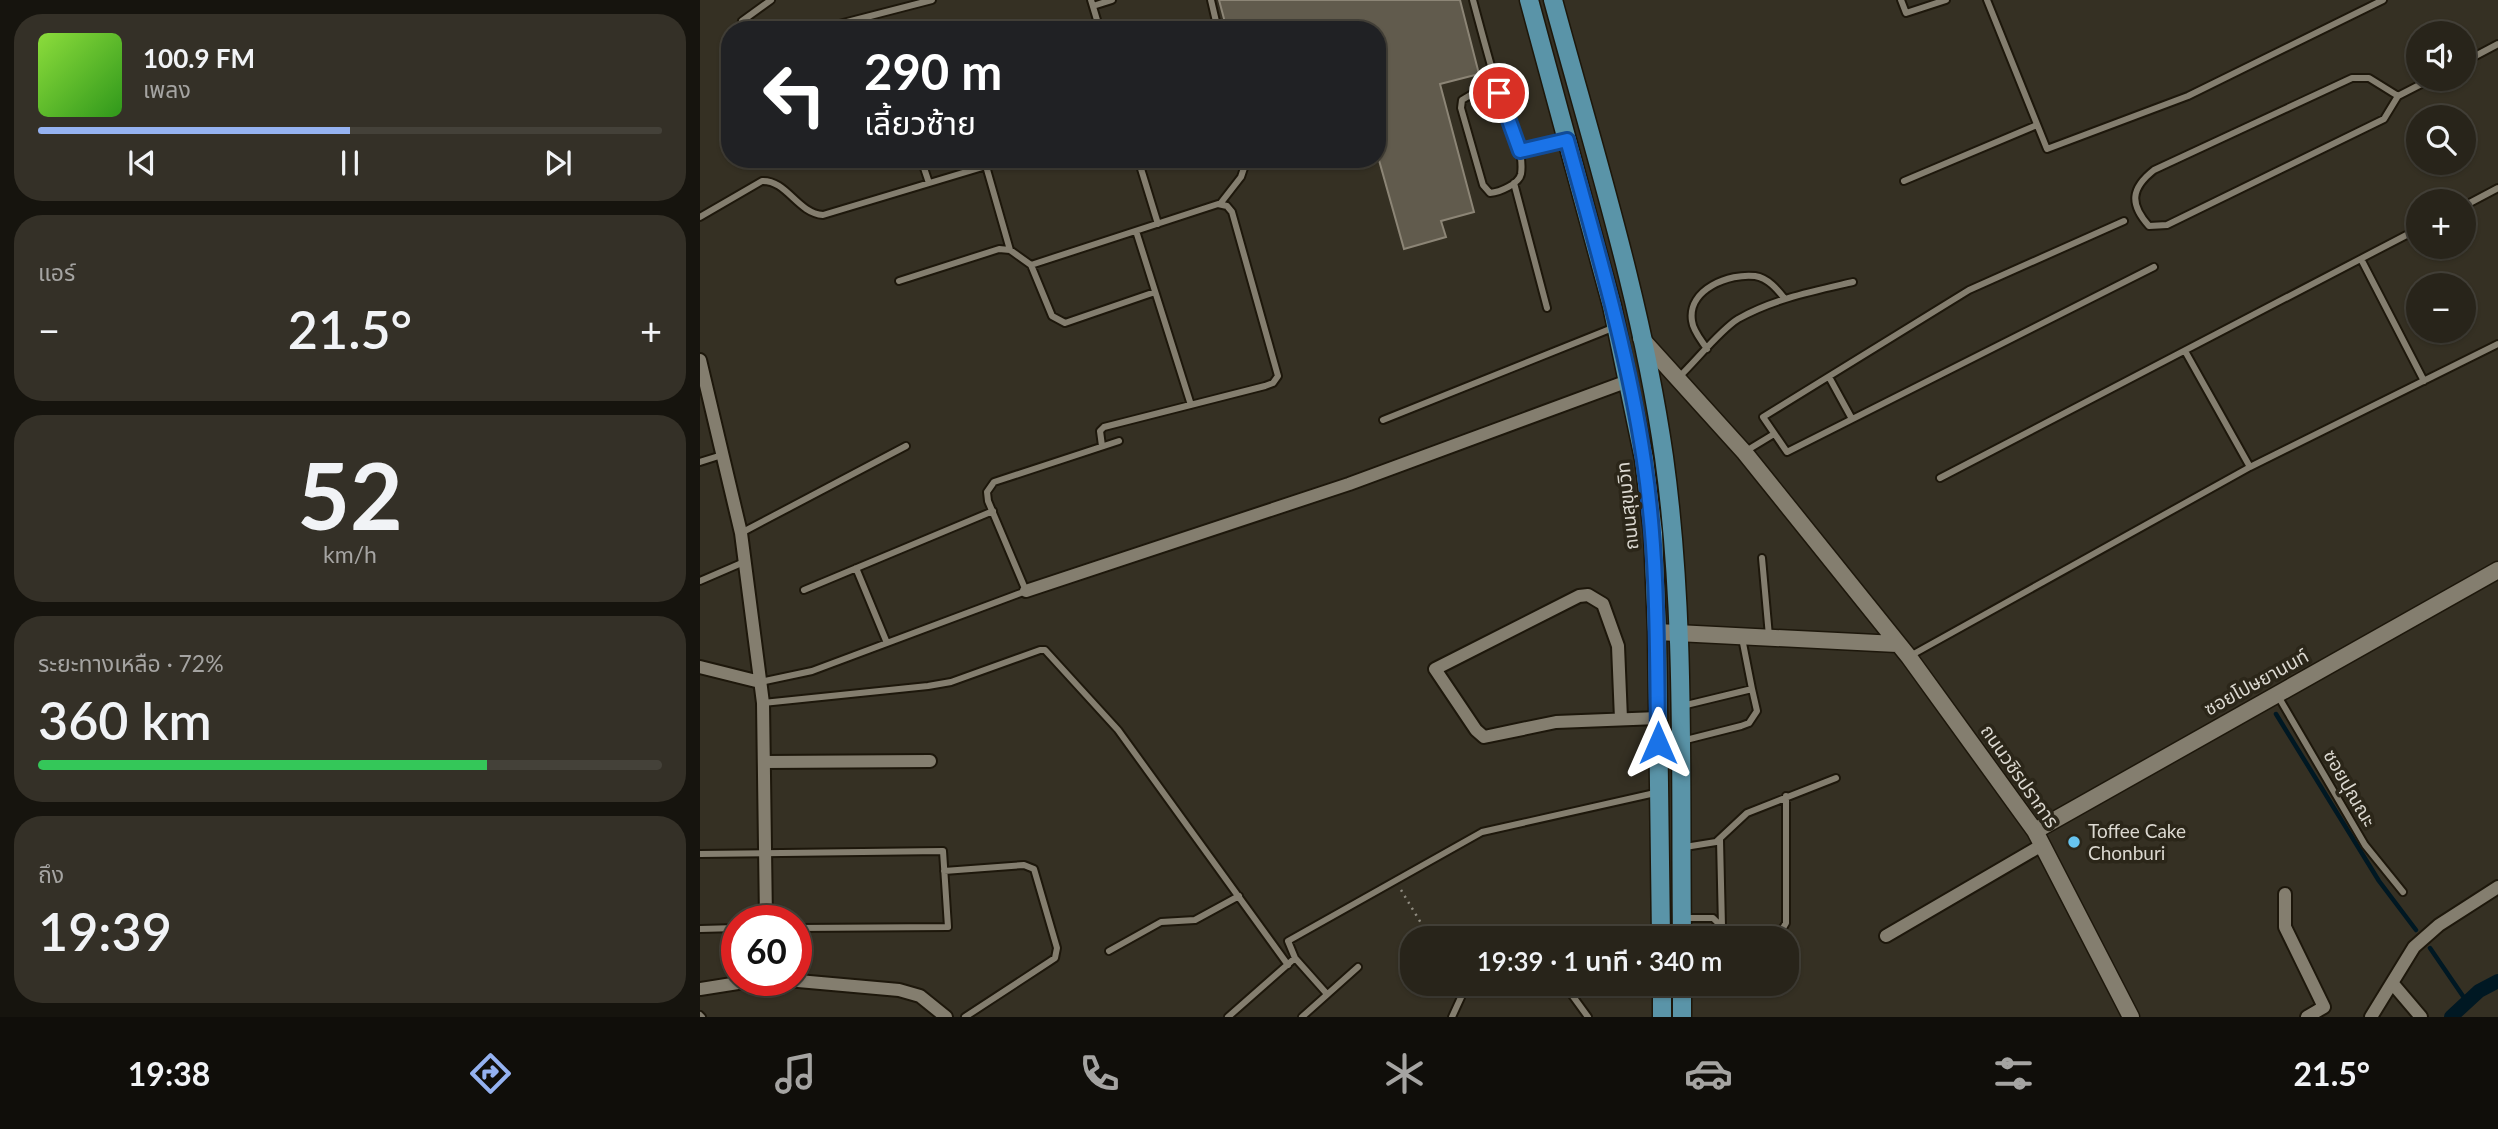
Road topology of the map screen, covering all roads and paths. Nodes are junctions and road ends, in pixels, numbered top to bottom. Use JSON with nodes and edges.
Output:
{"nodes":[{"id":1,"x":771,"y":0,"type":"edge"},
{"id":2,"x":932,"y":0,"type":"edge"},
{"id":3,"x":1112,"y":0,"type":"edge"},
{"id":4,"x":1211,"y":0,"type":"edge"},
{"id":5,"x":1473,"y":0,"type":"edge"},
{"id":6,"x":1529,"y":0,"type":"edge"},
{"id":7,"x":1553,"y":0,"type":"edge"},
{"id":8,"x":1900,"y":0,"type":"edge"},
{"id":9,"x":1946,"y":0,"type":"edge"},
{"id":10,"x":1987,"y":0,"type":"edge"},
{"id":11,"x":2383,"y":0,"type":"edge"},
{"id":12,"x":1092,"y":3,"type":"edge"},
{"id":13,"x":742,"y":21,"type":"edge"},
{"id":14,"x":851,"y":21,"type":"edge"},
{"id":15,"x":1097,"y":21,"type":"edge"},
{"id":16,"x":1216,"y":21,"type":"edge"},
{"id":17,"x":2498,"y":44,"type":"edge"},
{"id":18,"x":2476,"y":56,"type":"edge"},
{"id":19,"x":2408,"y":91,"type":"edge"},
{"id":20,"x":1499,"y":93,"type":"junction"},
{"id":21,"x":2398,"y":96,"type":"junction"},
{"id":22,"x":2037,"y":125,"type":"junction"},
{"id":23,"x":1567,"y":140,"type":"junction"},
{"id":24,"x":1520,"y":151,"type":"junction"},
{"id":25,"x":924,"y":168,"type":"edge"},
{"id":26,"x":970,"y":168,"type":"edge"},
{"id":27,"x":985,"y":168,"type":"edge"},
{"id":28,"x":1142,"y":168,"type":"edge"},
{"id":29,"x":1244,"y":168,"type":"edge"},
{"id":30,"x":1904,"y":181,"type":"dead end"},
{"id":31,"x":929,"y":183,"type":"junction"},
{"id":32,"x":1514,"y":183,"type":"junction"},
{"id":33,"x":2498,"y":188,"type":"edge"},
{"id":34,"x":2476,"y":200,"type":"edge"},
{"id":35,"x":1220,"y":204,"type":"junction"},
{"id":36,"x":700,"y":217,"type":"edge"},
{"id":37,"x":2124,"y":221,"type":"dead end"},
{"id":38,"x":1158,"y":224,"type":"junction"},
{"id":39,"x":1136,"y":231,"type":"junction"},
{"id":40,"x":2406,"y":235,"type":"edge"},
{"id":41,"x":1010,"y":250,"type":"junction"},
{"id":42,"x":2361,"y":259,"type":"junction"},
{"id":43,"x":1031,"y":265,"type":"junction"},
{"id":44,"x":2154,"y":267,"type":"dead end"},
{"id":45,"x":899,"y":281,"type":"dead end"},
{"id":46,"x":1853,"y":282,"type":"dead end"},
{"id":47,"x":1155,"y":292,"type":"junction"},
{"id":48,"x":1785,"y":299,"type":"junction"},
{"id":49,"x":1547,"y":308,"type":"dead end"},
{"id":50,"x":1616,"y":327,"type":"junction"},
{"id":51,"x":1642,"y":338,"type":"junction"},
{"id":52,"x":2498,"y":344,"type":"edge"},
{"id":53,"x":1707,"y":349,"type":"junction"},
{"id":54,"x":2185,"y":351,"type":"junction"},
{"id":55,"x":700,"y":360,"type":"edge"},
{"id":56,"x":1829,"y":377,"type":"junction"},
{"id":57,"x":1677,"y":378,"type":"junction"},
{"id":58,"x":1628,"y":381,"type":"junction"},
{"id":59,"x":2424,"y":381,"type":"junction"},
{"id":60,"x":1191,"y":405,"type":"junction"},
{"id":61,"x":1383,"y":419,"type":"dead end"},
{"id":62,"x":1852,"y":419,"type":"junction"},
{"id":63,"x":1774,"y":434,"type":"junction"},
{"id":64,"x":1119,"y":441,"type":"dead end"},
{"id":65,"x":906,"y":446,"type":"dead end"},
{"id":66,"x":1102,"y":446,"type":"junction"},
{"id":67,"x":1745,"y":453,"type":"junction"},
{"id":68,"x":722,"y":455,"type":"junction"},
{"id":69,"x":700,"y":462,"type":"edge"},
{"id":70,"x":2250,"y":467,"type":"junction"},
{"id":71,"x":1940,"y":478,"type":"dead end"},
{"id":72,"x":993,"y":511,"type":"junction"},
{"id":73,"x":741,"y":533,"type":"junction"},
{"id":74,"x":1762,"y":558,"type":"dead end"},
{"id":75,"x":744,"y":562,"type":"junction"},
{"id":76,"x":856,"y":568,"type":"junction"},
{"id":77,"x":2498,"y":570,"type":"edge"},
{"id":78,"x":700,"y":581,"type":"edge"},
{"id":79,"x":804,"y":590,"type":"dead end"},
{"id":80,"x":1026,"y":591,"type":"junction"},
{"id":81,"x":1657,"y":632,"type":"junction"},
{"id":82,"x":1679,"y":632,"type":"junction"},
{"id":83,"x":1741,"y":636,"type":"junction"},
{"id":84,"x":1769,"y":638,"type":"junction"},
{"id":85,"x":887,"y":643,"type":"junction"},
{"id":86,"x":1897,"y":644,"type":"junction"},
{"id":87,"x":1909,"y":657,"type":"junction"},
{"id":88,"x":700,"y":667,"type":"edge"},
{"id":89,"x":760,"y":682,"type":"junction"},
{"id":90,"x":1752,"y":689,"type":"junction"},
{"id":91,"x":2277,"y":694,"type":"junction"},
{"id":92,"x":763,"y":702,"type":"junction"},
{"id":93,"x":1680,"y":706,"type":"junction"},
{"id":94,"x":1658,"y":718,"type":"junction"},
{"id":95,"x":1621,"y":719,"type":"junction"},
{"id":96,"x":1681,"y":741,"type":"junction"},
{"id":97,"x":930,"y":761,"type":"dead end"},
{"id":98,"x":764,"y":762,"type":"junction"},
{"id":99,"x":1836,"y":778,"type":"dead end"},
{"id":100,"x":1658,"y":792,"type":"junction"},
{"id":101,"x":1786,"y":796,"type":"junction"},
{"id":102,"x":2039,"y":838,"type":"junction"},
{"id":103,"x":1720,"y":840,"type":"junction"},
{"id":104,"x":1681,"y":848,"type":"junction"},
{"id":105,"x":766,"y":853,"type":"junction"},
{"id":106,"x":700,"y":854,"type":"edge"},
{"id":107,"x":944,"y":871,"type":"junction"},
{"id":108,"x":1396,"y":880,"type":"junction"},
{"id":109,"x":2498,"y":887,"type":"edge"},
{"id":110,"x":2403,"y":892,"type":"dead end"},
{"id":111,"x":2285,"y":894,"type":"dead end"},
{"id":112,"x":1239,"y":896,"type":"junction"},
{"id":113,"x":766,"y":905,"type":"edge"},
{"id":114,"x":1681,"y":918,"type":"junction"},
{"id":115,"x":1423,"y":926,"type":"edge"},
{"id":116,"x":1661,"y":926,"type":"edge"},
{"id":117,"x":1681,"y":926,"type":"edge"},
{"id":118,"x":1721,"y":926,"type":"edge"},
{"id":119,"x":1722,"y":926,"type":"edge"},
{"id":120,"x":1784,"y":926,"type":"edge"},
{"id":121,"x":721,"y":928,"type":"edge"},
{"id":122,"x":812,"y":928,"type":"edge"},
{"id":123,"x":700,"y":929,"type":"edge"},
{"id":124,"x":1886,"y":936,"type":"dead end"},
{"id":125,"x":1109,"y":951,"type":"dead end"},
{"id":126,"x":1295,"y":958,"type":"junction"},
{"id":127,"x":1288,"y":965,"type":"junction"},
{"id":128,"x":1358,"y":967,"type":"dead end"},
{"id":129,"x":812,"y":982,"type":"edge"},
{"id":130,"x":2393,"y":984,"type":"junction"},
{"id":131,"x":721,"y":986,"type":"edge"},
{"id":132,"x":700,"y":989,"type":"edge"},
{"id":133,"x":1327,"y":994,"type":"junction"},
{"id":134,"x":1462,"y":996,"type":"edge"},
{"id":135,"x":1573,"y":996,"type":"edge"},
{"id":136,"x":1662,"y":996,"type":"edge"},
{"id":137,"x":1682,"y":996,"type":"edge"},
{"id":138,"x":946,"y":1017,"type":"edge"},
{"id":139,"x":965,"y":1017,"type":"edge"},
{"id":140,"x":1228,"y":1017,"type":"edge"},
{"id":141,"x":1302,"y":1017,"type":"edge"},
{"id":142,"x":1452,"y":1017,"type":"edge"},
{"id":143,"x":1588,"y":1017,"type":"edge"},
{"id":144,"x":1662,"y":1017,"type":"edge"},
{"id":145,"x":1682,"y":1017,"type":"edge"},
{"id":146,"x":2131,"y":1017,"type":"edge"},
{"id":147,"x":2307,"y":1017,"type":"edge"},
{"id":148,"x":2371,"y":1017,"type":"edge"},
{"id":149,"x":2421,"y":1017,"type":"edge"}],
"edges":[{"from":1,"to":13,"type":"lane"},
{"from":2,"to":14,"type":"lane"},
{"from":3,"to":12,"type":"lane"},
{"from":4,"to":16,"type":"lane"},
{"from":5,"to":20,"type":"lane"},
{"from":6,"to":23,"type":"main road","name":"ถนนสุขุมวิท"},
{"from":7,"to":51,"type":"main road"},
{"from":8,"to":9,"type":"lane"},
{"from":10,"to":22,"type":"lane"},
{"from":11,"to":22,"type":"lane"},
{"from":12,"to":15,"type":"lane"},
{"from":17,"to":18,"type":"lane"},
{"from":19,"to":21,"type":"lane"},
{"from":20,"to":24,"type":"lane"},
{"from":20,"to":32,"type":"lane"},
{"from":21,"to":21,"type":"lane"},
{"from":22,"to":30,"type":"lane"},
{"from":23,"to":24,"type":"lane"},
{"from":23,"to":50,"type":"main road","name":"ถนนสุขุมวิท"},
{"from":24,"to":32,"type":"lane"},
{"from":25,"to":31,"type":"lane"},
{"from":26,"to":31,"type":"lane"},
{"from":27,"to":41,"type":"lane"},
{"from":28,"to":38,"type":"lane"},
{"from":29,"to":35,"type":"lane"},
{"from":31,"to":36,"type":"lane"},
{"from":32,"to":49,"type":"lane"},
{"from":33,"to":34,"type":"lane"},
{"from":35,"to":38,"type":"lane"},
{"from":35,"to":60,"type":"lane"},
{"from":37,"to":56,"type":"lane"},
{"from":38,"to":39,"type":"lane"},
{"from":39,"to":43,"type":"lane"},
{"from":39,"to":47,"type":"lane"},
{"from":40,"to":42,"type":"lane"},
{"from":41,"to":43,"type":"lane"},
{"from":41,"to":45,"type":"lane"},
{"from":42,"to":54,"type":"lane"},
{"from":42,"to":59,"type":"lane"},
{"from":43,"to":47,"type":"lane"},
{"from":44,"to":62,"type":"lane"},
{"from":46,"to":48,"type":"lane"},
{"from":47,"to":60,"type":"lane"},
{"from":48,"to":53,"type":"lane"},
{"from":48,"to":53,"type":"lane"},
{"from":50,"to":58,"type":"main road","name":"ถนนสุขุมวิท"},
{"from":50,"to":61,"type":"lane"},
{"from":51,"to":57,"type":"street","name":"ถนนวชิรปราการ"},
{"from":51,"to":82,"type":"main road"},
{"from":52,"to":59,"type":"lane"},
{"from":53,"to":57,"type":"lane"},
{"from":54,"to":70,"type":"lane"},
{"from":54,"to":71,"type":"lane"},
{"from":55,"to":68,"type":"street"},
{"from":56,"to":62,"type":"lane"},
{"from":56,"to":63,"type":"lane"},
{"from":57,"to":67,"type":"street","name":"ถนนวชิรปราการ"},
{"from":58,"to":80,"type":"street"},
{"from":58,"to":81,"type":"main road","name":"ถนนสุขุมวิท"},
{"from":59,"to":70,"type":"lane"},
{"from":60,"to":66,"type":"lane"},
{"from":62,"to":63,"type":"lane"},
{"from":63,"to":67,"type":"lane"},
{"from":64,"to":66,"type":"lane"},
{"from":65,"to":73,"type":"lane"},
{"from":66,"to":72,"type":"lane"},
{"from":67,"to":86,"type":"street","name":"ถนนวชิรปราการ"},
{"from":68,"to":69,"type":"lane"},
{"from":68,"to":73,"type":"street"},
{"from":70,"to":87,"type":"lane"},
{"from":72,"to":76,"type":"lane"},
{"from":72,"to":80,"type":"lane"},
{"from":73,"to":75,"type":"street"},
{"from":74,"to":84,"type":"lane"},
{"from":75,"to":78,"type":"lane"},
{"from":75,"to":89,"type":"street"},
{"from":76,"to":79,"type":"lane"},
{"from":76,"to":85,"type":"lane"},
{"from":77,"to":91,"type":"street","name":"ซอยโปษยานนท์"},
{"from":80,"to":85,"type":"lane"},
{"from":81,"to":82,"type":"street"},
{"from":81,"to":94,"type":"main road","name":"ถนนสุขุมวิท"},
{"from":82,"to":83,"type":"street"},
{"from":82,"to":93,"type":"main road"},
{"from":83,"to":84,"type":"street"},
{"from":83,"to":90,"type":"lane"},
{"from":84,"to":86,"type":"street"},
{"from":85,"to":89,"type":"lane"},
{"from":86,"to":87,"type":"street","name":"ถนนวชิรปราการ"},
{"from":87,"to":102,"type":"street","name":"ถนนวชิรปราการ"},
{"from":88,"to":89,"type":"street"},
{"from":89,"to":92,"type":"street"},
{"from":90,"to":93,"type":"lane"},
{"from":90,"to":96,"type":"lane"},
{"from":91,"to":102,"type":"street","name":"ซอยโปษยานนท์"},
{"from":91,"to":110,"type":"lane","name":"ซอยปุณณะ"},
{"from":92,"to":98,"type":"street"},
{"from":92,"to":112,"type":"lane"},
{"from":93,"to":96,"type":"main road"},
{"from":94,"to":95,"type":"street"},
{"from":94,"to":100,"type":"main road","name":"ถนนสุขุมวิท"},
{"from":95,"to":95,"type":"street"},
{"from":96,"to":104,"type":"main road"},
{"from":97,"to":98,"type":"street"},
{"from":98,"to":105,"type":"street"},
{"from":99,"to":101,"type":"lane"},
{"from":100,"to":108,"type":"lane"},
{"from":100,"to":116,"type":"main road","name":"ถนนสุขุมวิท"},
{"from":101,"to":103,"type":"lane"},
{"from":101,"to":120,"type":"lane"},
{"from":102,"to":124,"type":"street"},
{"from":102,"to":146,"type":"street","name":"ถนนวชิรปราการ"},
{"from":103,"to":104,"type":"lane"},
{"from":103,"to":119,"type":"lane"},
{"from":104,"to":114,"type":"main road"},
{"from":105,"to":106,"type":"lane"},
{"from":105,"to":107,"type":"lane"},
{"from":105,"to":113,"type":"street"},
{"from":107,"to":122,"type":"lane"},
{"from":107,"to":139,"type":"lane"},
{"from":108,"to":115,"type":"path"},
{"from":108,"to":126,"type":"lane"},
{"from":109,"to":130,"type":"street"},
{"from":111,"to":147,"type":"street"},
{"from":112,"to":125,"type":"lane"},
{"from":112,"to":127,"type":"lane"},
{"from":114,"to":117,"type":"main road"},
{"from":114,"to":118,"type":"lane"},
{"from":121,"to":123,"type":"lane"},
{"from":126,"to":127,"type":"lane"},
{"from":126,"to":133,"type":"lane"},
{"from":127,"to":140,"type":"lane"},
{"from":128,"to":133,"type":"lane"},
{"from":129,"to":138,"type":"street"},
{"from":130,"to":148,"type":"street"},
{"from":130,"to":149,"type":"street"},
{"from":131,"to":132,"type":"street"},
{"from":133,"to":141,"type":"lane"},
{"from":134,"to":142,"type":"lane"},
{"from":135,"to":143,"type":"lane"},
{"from":136,"to":144,"type":"main road"},
{"from":137,"to":145,"type":"main road"}]}
